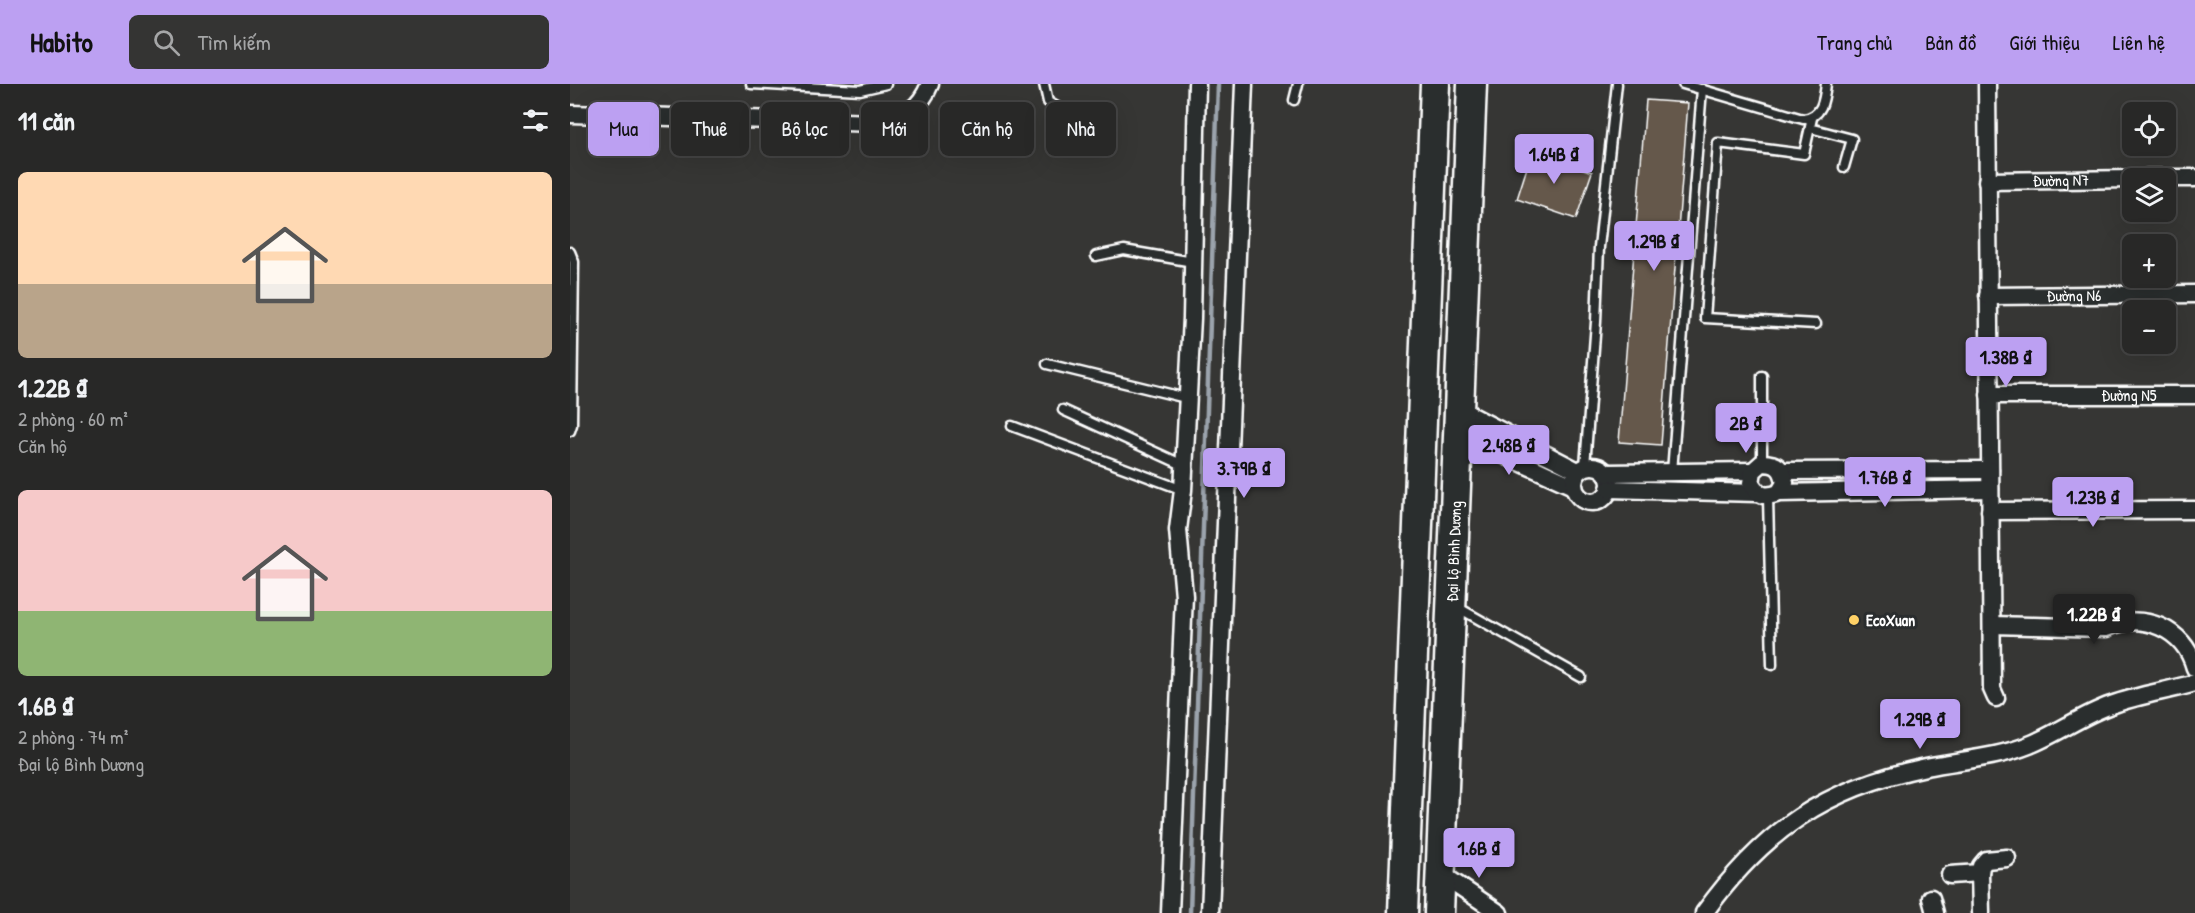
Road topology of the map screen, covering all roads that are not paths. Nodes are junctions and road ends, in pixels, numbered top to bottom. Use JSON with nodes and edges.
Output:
{"nodes":[{"id":1,"x":751,"y":84,"type":"edge"},
{"id":2,"x":886,"y":84,"type":"edge"},
{"id":3,"x":930,"y":84,"type":"edge"},
{"id":4,"x":1044,"y":84,"type":"edge"},
{"id":5,"x":1197,"y":84,"type":"edge"},
{"id":6,"x":1244,"y":84,"type":"edge"},
{"id":7,"x":1298,"y":84,"type":"edge"},
{"id":8,"x":1435,"y":84,"type":"edge"},
{"id":9,"x":1472,"y":84,"type":"edge"},
{"id":10,"x":1617,"y":84,"type":"edge"},
{"id":11,"x":1683,"y":84,"type":"edge"},
{"id":12,"x":1826,"y":84,"type":"edge"},
{"id":13,"x":1987,"y":84,"type":"edge"},
{"id":14,"x":1702,"y":89,"type":"junction"},
{"id":15,"x":1294,"y":100,"type":"dead end"},
{"id":16,"x":1048,"y":102,"type":"edge"},
{"id":17,"x":570,"y":114,"type":"edge"},
{"id":18,"x":1812,"y":118,"type":"junction"},
{"id":19,"x":1810,"y":128,"type":"junction"},
{"id":20,"x":1844,"y":167,"type":"dead end"},
{"id":21,"x":2176,"y":178,"type":"edge"},
{"id":22,"x":2195,"y":178,"type":"edge"},
{"id":23,"x":2122,"y":179,"type":"edge"},
{"id":24,"x":1987,"y":181,"type":"junction"},
{"id":25,"x":570,"y":252,"type":"edge"},
{"id":26,"x":1096,"y":256,"type":"dead end"},
{"id":27,"x":1193,"y":262,"type":"junction"},
{"id":28,"x":2195,"y":294,"type":"edge"},
{"id":29,"x":1988,"y":296,"type":"junction"},
{"id":30,"x":1816,"y":324,"type":"dead end"},
{"id":31,"x":1047,"y":364,"type":"dead end"},
{"id":32,"x":1762,"y":376,"type":"dead end"},
{"id":33,"x":1989,"y":395,"type":"junction"},
{"id":34,"x":2195,"y":395,"type":"edge"},
{"id":35,"x":1186,"y":398,"type":"junction"},
{"id":36,"x":1063,"y":410,"type":"dead end"},
{"id":37,"x":1422,"y":421,"type":"junction"},
{"id":38,"x":1459,"y":422,"type":"junction"},
{"id":39,"x":1012,"y":426,"type":"dead end"},
{"id":40,"x":570,"y":431,"type":"edge"},
{"id":41,"x":1183,"y":465,"type":"junction"},
{"id":42,"x":1757,"y":467,"type":"junction"},
{"id":43,"x":1990,"y":470,"type":"junction"},
{"id":44,"x":1783,"y":471,"type":"junction"},
{"id":45,"x":1672,"y":472,"type":"junction"},
{"id":46,"x":1579,"y":474,"type":"junction"},
{"id":47,"x":1608,"y":482,"type":"junction"},
{"id":48,"x":1990,"y":489,"type":"junction"},
{"id":49,"x":1183,"y":490,"type":"junction"},
{"id":50,"x":1768,"y":494,"type":"junction"},
{"id":51,"x":2195,"y":510,"type":"edge"},
{"id":52,"x":1990,"y":511,"type":"junction"},
{"id":53,"x":1451,"y":604,"type":"junction"},
{"id":54,"x":1992,"y":625,"type":"junction"},
{"id":55,"x":1772,"y":665,"type":"dead end"},
{"id":56,"x":2195,"y":668,"type":"edge"},
{"id":57,"x":1581,"y":677,"type":"dead end"},
{"id":58,"x":2195,"y":683,"type":"edge"},
{"id":59,"x":1996,"y":698,"type":"dead end"},
{"id":60,"x":2007,"y":858,"type":"dead end"},
{"id":61,"x":1440,"y":873,"type":"junction"},
{"id":62,"x":1980,"y":873,"type":"junction"},
{"id":63,"x":1950,"y":875,"type":"dead end"},
{"id":64,"x":1170,"y":913,"type":"edge"},
{"id":65,"x":1210,"y":913,"type":"edge"},
{"id":66,"x":1403,"y":913,"type":"edge"},
{"id":67,"x":1439,"y":913,"type":"edge"},
{"id":68,"x":1498,"y":913,"type":"edge"},
{"id":69,"x":1704,"y":913,"type":"edge"},
{"id":70,"x":1981,"y":913,"type":"edge"}],
"edges":[{"from":1,"to":2,"type":"lane"},
{"from":3,"to":17,"type":"street"},
{"from":4,"to":16,"type":"lane"},
{"from":5,"to":27,"type":"street"},
{"from":6,"to":65,"type":"street"},
{"from":7,"to":15,"type":"lane"},
{"from":8,"to":37,"type":"highway"},
{"from":9,"to":38,"type":"highway","name":"Đại lộ Bình Dương"},
{"from":10,"to":46,"type":"lane"},
{"from":11,"to":14,"type":"lane"},
{"from":12,"to":18,"type":"lane"},
{"from":13,"to":24,"type":"street"},
{"from":14,"to":18,"type":"lane"},
{"from":14,"to":45,"type":"lane"},
{"from":18,"to":19,"type":"lane"},
{"from":19,"to":20,"type":"lane"},
{"from":19,"to":30,"type":"lane"},
{"from":21,"to":22,"type":"street"},
{"from":23,"to":24,"type":"street","name":"Đường N7"},
{"from":24,"to":29,"type":"street"},
{"from":25,"to":40,"type":"lane"},
{"from":26,"to":27,"type":"lane"},
{"from":27,"to":35,"type":"street"},
{"from":28,"to":29,"type":"street","name":"Đường N6"},
{"from":29,"to":33,"type":"street"},
{"from":31,"to":35,"type":"lane"},
{"from":32,"to":42,"type":"lane"},
{"from":33,"to":34,"type":"street","name":"Đường N5"},
{"from":33,"to":43,"type":"street"},
{"from":35,"to":41,"type":"street"},
{"from":36,"to":41,"type":"lane"},
{"from":37,"to":38,"type":"highway"},
{"from":37,"to":66,"type":"highway"},
{"from":38,"to":46,"type":"street"},
{"from":38,"to":46,"type":"street"},
{"from":38,"to":53,"type":"highway","name":"Đại lộ Bình Dương"},
{"from":39,"to":49,"type":"lane"},
{"from":41,"to":49,"type":"street"},
{"from":42,"to":44,"type":"street"},
{"from":42,"to":45,"type":"street"},
{"from":42,"to":50,"type":"street"},
{"from":43,"to":44,"type":"street"},
{"from":43,"to":48,"type":"street"},
{"from":44,"to":50,"type":"street"},
{"from":45,"to":47,"type":"street"},
{"from":46,"to":47,"type":"street"},
{"from":46,"to":47,"type":"street"},
{"from":47,"to":50,"type":"street"},
{"from":48,"to":50,"type":"street"},
{"from":48,"to":52,"type":"street"},
{"from":49,"to":64,"type":"street"},
{"from":50,"to":55,"type":"lane"},
{"from":51,"to":52,"type":"street"},
{"from":52,"to":54,"type":"street"},
{"from":53,"to":57,"type":"lane"},
{"from":53,"to":61,"type":"highway","name":"Đại lộ Bình Dương"},
{"from":54,"to":56,"type":"street"},
{"from":54,"to":59,"type":"street"},
{"from":58,"to":69,"type":"street"},
{"from":60,"to":62,"type":"street"},
{"from":61,"to":67,"type":"highway","name":"Đại lộ Bình Dương"},
{"from":61,"to":68,"type":"street"},
{"from":62,"to":63,"type":"street"},
{"from":62,"to":70,"type":"street"}]}
